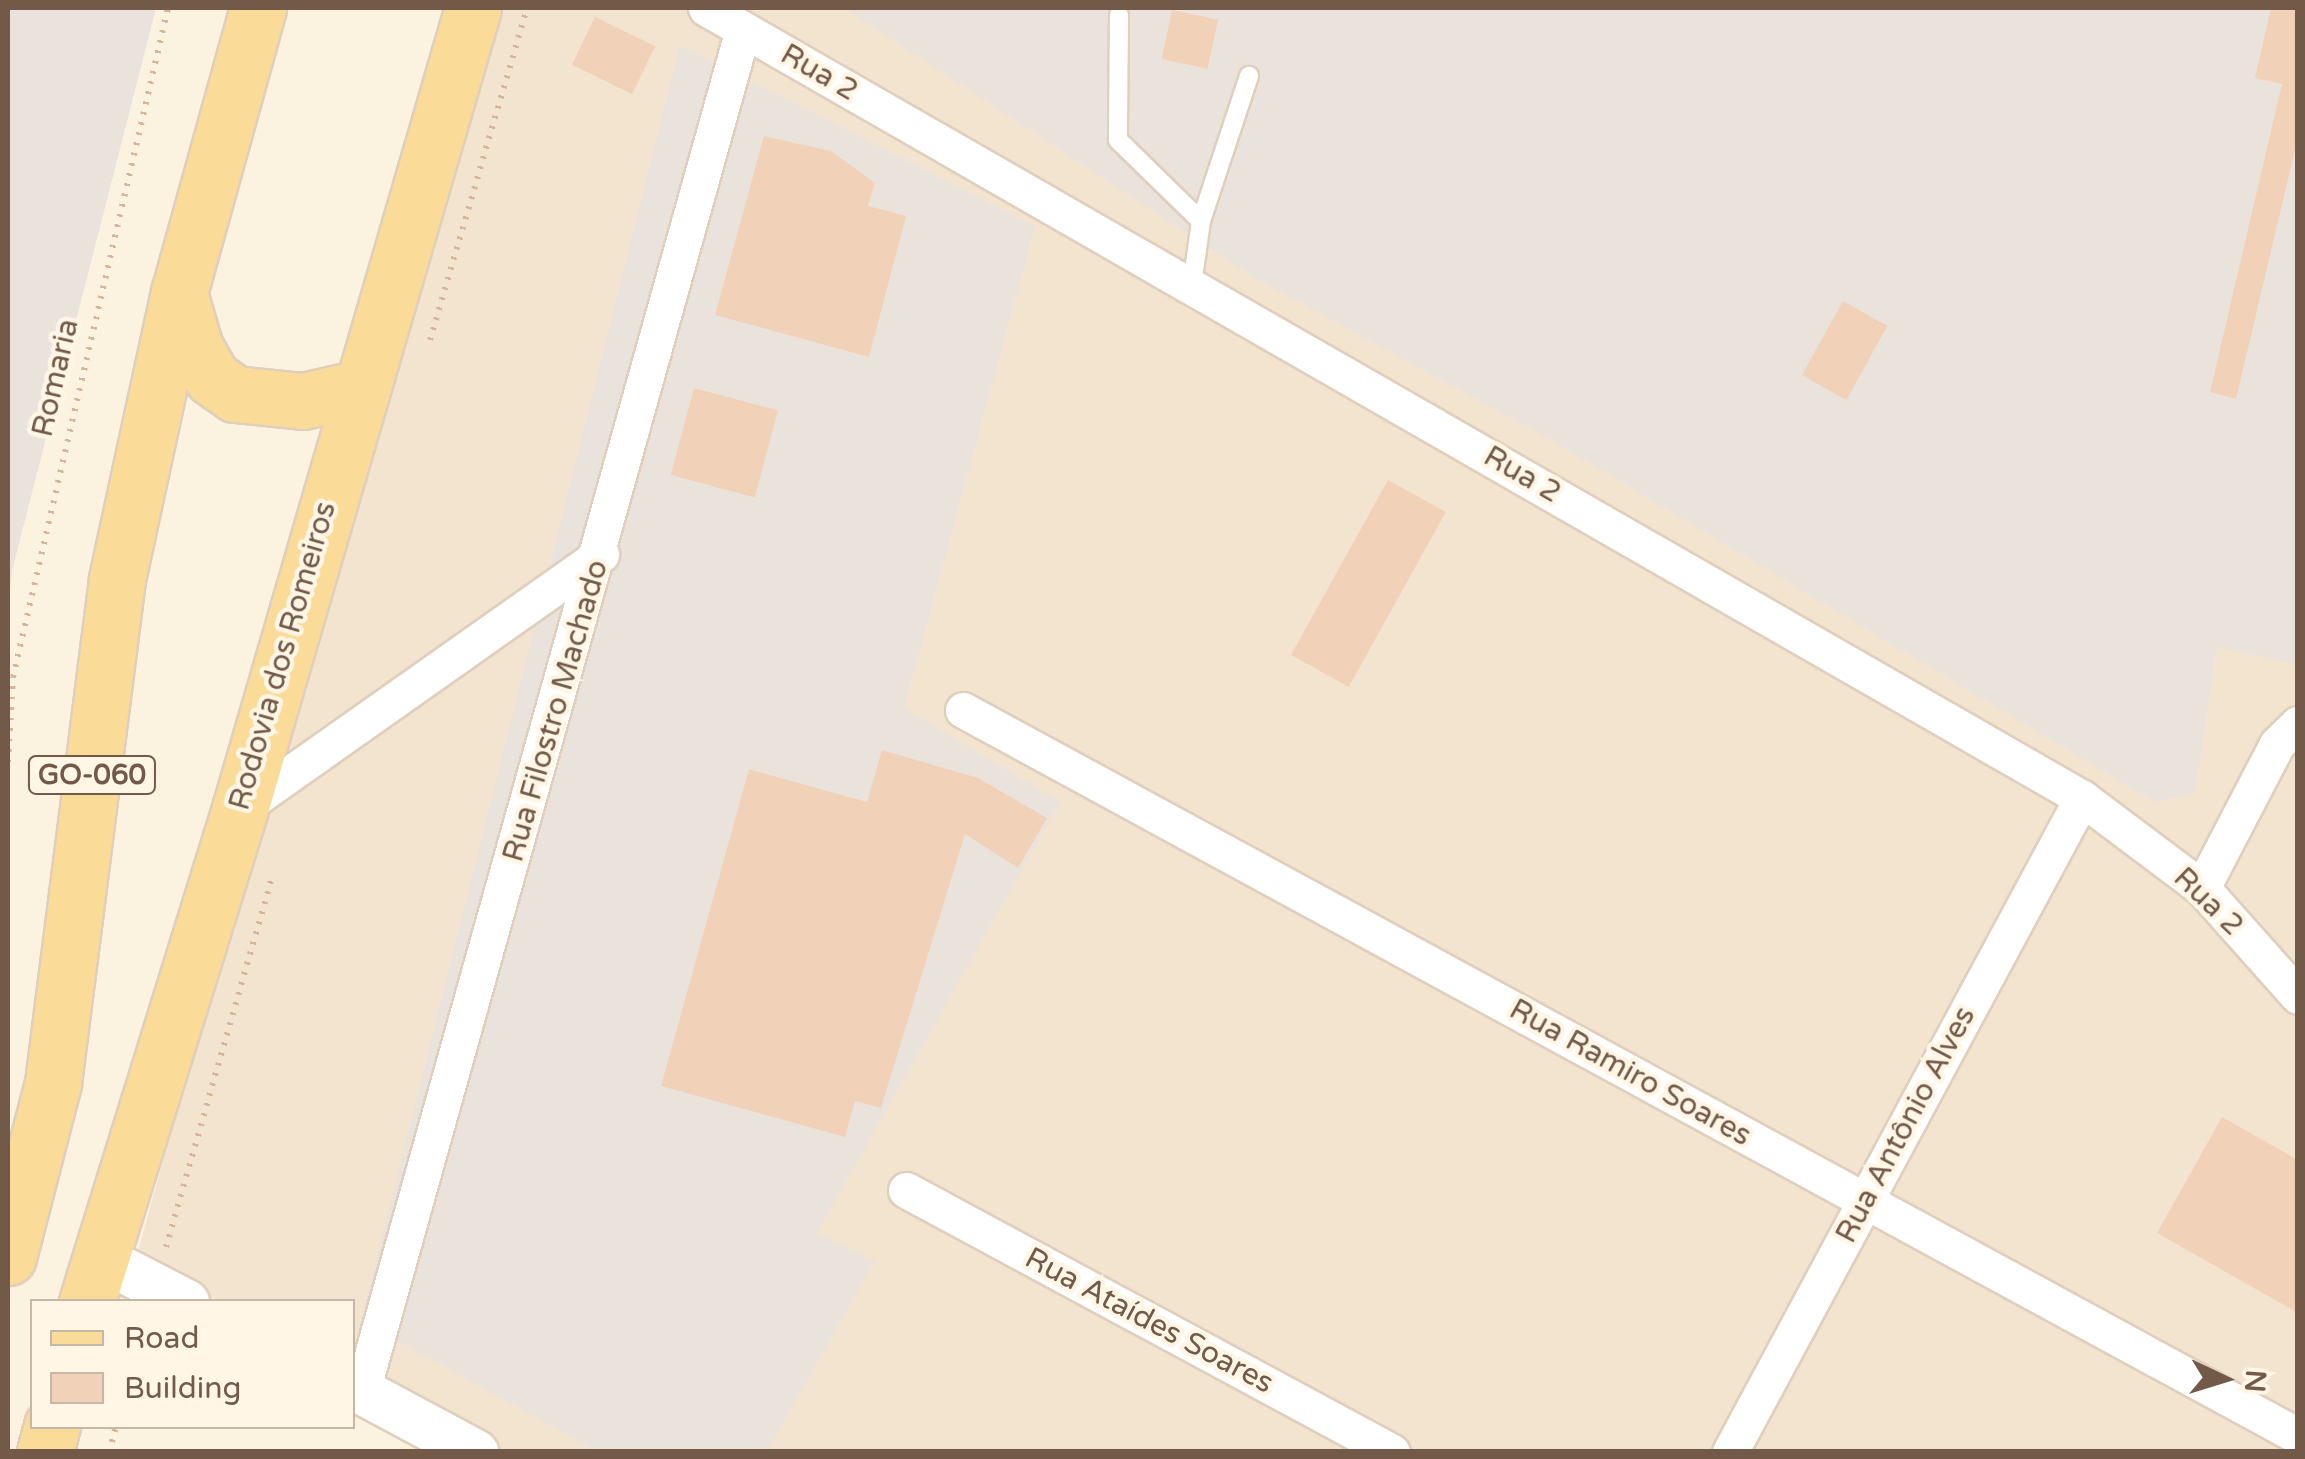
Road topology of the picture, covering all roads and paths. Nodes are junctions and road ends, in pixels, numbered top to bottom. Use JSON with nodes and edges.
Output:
{"nodes":[{"id":1,"x":168,"y":8,"type":"edge"},
{"id":2,"x":258,"y":8,"type":"edge"},
{"id":3,"x":473,"y":8,"type":"edge"},
{"id":4,"x":706,"y":8,"type":"edge"},
{"id":5,"x":1118,"y":15,"type":"dead end"},
{"id":6,"x":742,"y":29,"type":"junction"},
{"id":7,"x":1249,"y":76,"type":"dead end"},
{"id":8,"x":1201,"y":222,"type":"junction"},
{"id":9,"x":1192,"y":285,"type":"junction"},
{"id":10,"x":179,"y":293,"type":"junction"},
{"id":11,"x":360,"y":388,"type":"junction"},
{"id":12,"x":601,"y":554,"type":"junction"},
{"id":13,"x":963,"y":710,"type":"dead end"},
{"id":14,"x":2298,"y":724,"type":"edge"},
{"id":15,"x":8,"y":762,"type":"edge"},
{"id":16,"x":2082,"y":798,"type":"junction"},
{"id":17,"x":240,"y":809,"type":"junction"},
{"id":18,"x":2202,"y":888,"type":"junction"},
{"id":19,"x":2298,"y":996,"type":"edge"},
{"id":20,"x":906,"y":1190,"type":"dead end"},
{"id":21,"x":1866,"y":1201,"type":"junction"},
{"id":22,"x":8,"y":1257,"type":"edge"},
{"id":23,"x":93,"y":1279,"type":"edge"},
{"id":24,"x":174,"y":1299,"type":"edge"},
{"id":25,"x":358,"y":1388,"type":"edge"},
{"id":26,"x":2298,"y":1436,"type":"edge"},
{"id":27,"x":475,"y":1452,"type":"edge"},
{"id":28,"x":1392,"y":1452,"type":"edge"},
{"id":29,"x":1730,"y":1452,"type":"edge"}],
"edges":[{"from":1,"to":15,"type":"path","name":"Romaria"},
{"from":2,"to":10,"type":"main road","number":"GO-060"},
{"from":3,"to":11,"type":"main road","name":"Rodovia dos Romeiros"},
{"from":4,"to":6,"type":"street","name":"Rua 2"},
{"from":5,"to":8,"type":"lane"},
{"from":6,"to":9,"type":"street","name":"Rua 2"},
{"from":6,"to":12,"type":"street","name":"Rua Filostro Machado"},
{"from":7,"to":8,"type":"lane"},
{"from":8,"to":9,"type":"lane"},
{"from":9,"to":16,"type":"street","name":"Rua 2"},
{"from":10,"to":11,"type":"main road"},
{"from":10,"to":22,"type":"main road","number":"GO-060"},
{"from":11,"to":17,"type":"main road","name":"Rodovia dos Romeiros"},
{"from":12,"to":17,"type":"street"},
{"from":12,"to":25,"type":"street","name":"Rua Filostro Machado"},
{"from":13,"to":21,"type":"street","name":"Rua Ramiro Soares"},
{"from":14,"to":18,"type":"street"},
{"from":16,"to":18,"type":"street","name":"Rua 2"},
{"from":16,"to":21,"type":"street","name":"Rua Antônio Alves"},
{"from":17,"to":23,"type":"main road","name":"Rodovia dos Romeiros"},
{"from":18,"to":19,"type":"street","name":"Rua 2"},
{"from":20,"to":28,"type":"street","name":"Rua Ataídes Soares"},
{"from":21,"to":26,"type":"street","name":"Rua Ramiro Soares"},
{"from":21,"to":29,"type":"street","name":"Rua Antônio Alves"},
{"from":23,"to":24,"type":"street"},
{"from":25,"to":27,"type":"street"}]}
